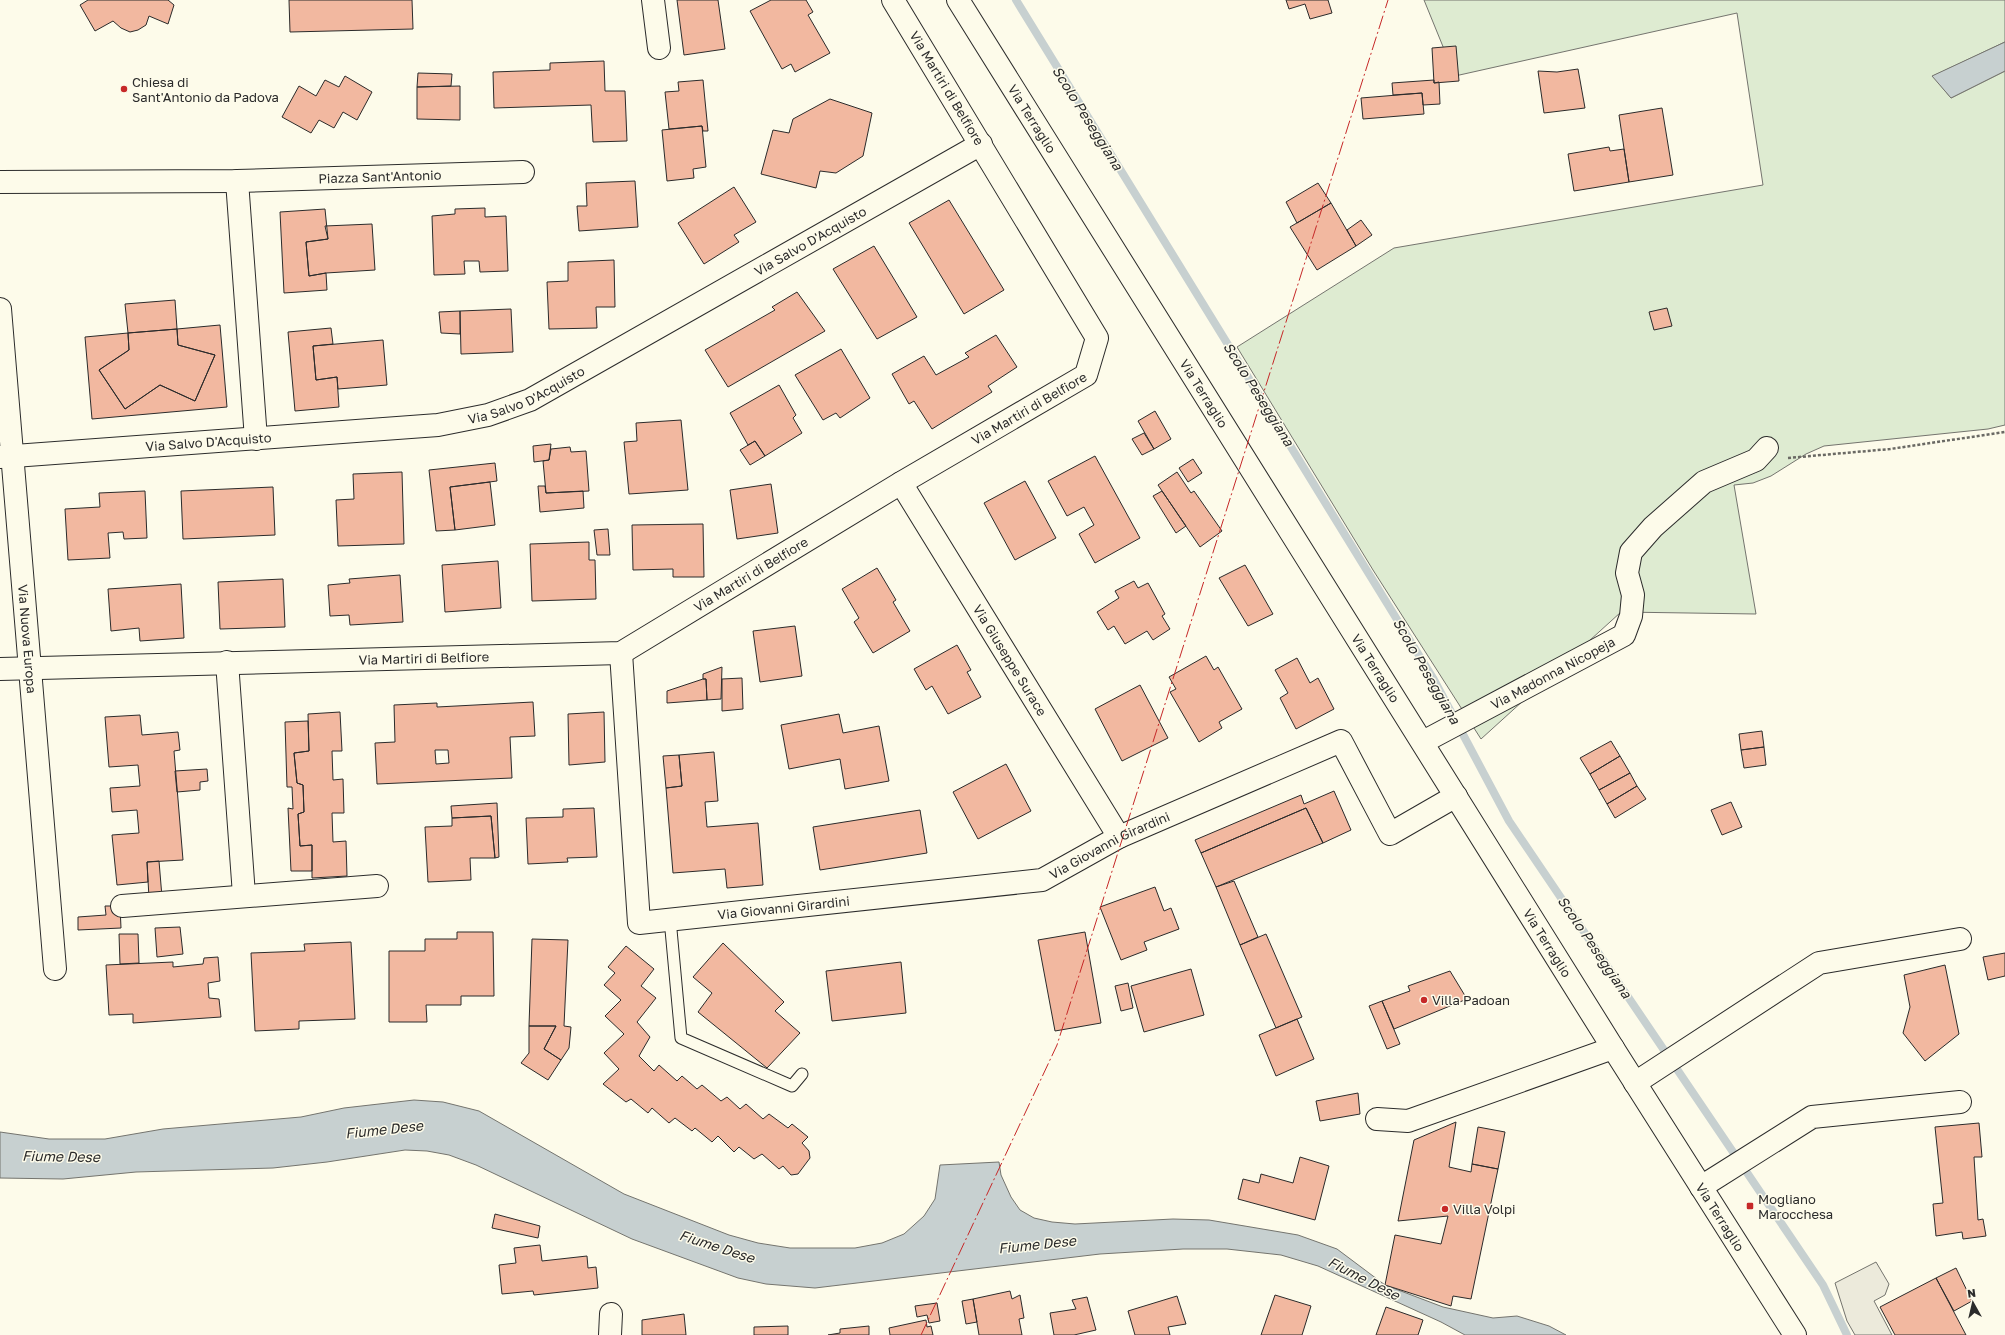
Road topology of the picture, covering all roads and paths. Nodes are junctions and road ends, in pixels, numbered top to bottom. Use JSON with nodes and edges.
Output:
{"nodes":[{"id":1,"x":653,"y":0,"type":"edge"},
{"id":2,"x":893,"y":0,"type":"edge"},
{"id":3,"x":958,"y":0,"type":"edge"},
{"id":4,"x":659,"y":48,"type":"dead end"},
{"id":5,"x":981,"y":144,"type":"junction"},
{"id":6,"x":523,"y":172,"type":"dead end"},
{"id":7,"x":237,"y":181,"type":"junction"},
{"id":8,"x":0,"y":182,"type":"edge"},
{"id":9,"x":0,"y":309,"type":"edge"},
{"id":10,"x":2005,"y":432,"type":"edge"},
{"id":11,"x":256,"y":439,"type":"junction"},
{"id":12,"x":1761,"y":454,"type":"joint"},
{"id":13,"x":7,"y":456,"type":"edge"},
{"id":14,"x":900,"y":483,"type":"junction"},
{"id":15,"x":621,"y":653,"type":"junction"},
{"id":16,"x":227,"y":662,"type":"junction"},
{"id":17,"x":30,"y":667,"type":"junction"},
{"id":18,"x":0,"y":669,"type":"edge"},
{"id":19,"x":1423,"y":742,"type":"junction"},
{"id":20,"x":1456,"y":796,"type":"junction"},
{"id":21,"x":1119,"y":837,"type":"junction"},
{"id":22,"x":377,"y":886,"type":"dead end"},
{"id":23,"x":244,"y":895,"type":"junction"},
{"id":24,"x":122,"y":906,"type":"dead end"},
{"id":25,"x":670,"y":919,"type":"junction"},
{"id":26,"x":1960,"y":940,"type":"dead end"},
{"id":27,"x":55,"y":969,"type":"dead end"},
{"id":28,"x":1613,"y":1048,"type":"junction"},
{"id":29,"x":802,"y":1074,"type":"dead end"},
{"id":30,"x":1635,"y":1083,"type":"junction"},
{"id":31,"x":1960,"y":1102,"type":"dead end"},
{"id":32,"x":1377,"y":1119,"type":"dead end"},
{"id":33,"x":1701,"y":1187,"type":"junction"},
{"id":34,"x":1795,"y":1335,"type":"edge"}],
"edges":[{"from":1,"to":4,"type":"street"},
{"from":2,"to":5,"type":"street","name":"Via Martiri di Belfiore"},
{"from":3,"to":19,"type":"street","name":"Via Terraglio"},
{"from":5,"to":11,"type":"street","name":"Via Salvo D'Acquisto"},
{"from":5,"to":14,"type":"street","name":"Via Martiri di Belfiore"},
{"from":6,"to":7,"type":"street","name":"Piazza Sant'Antonio"},
{"from":7,"to":8,"type":"street","name":"Piazza Sant'Antonio"},
{"from":7,"to":11,"type":"street"},
{"from":9,"to":13,"type":"street","name":"Via Nuova Europa"},
{"from":10,"to":12,"type":"path"},
{"from":11,"to":13,"type":"street","name":"Via Salvo D'Acquisto"},
{"from":12,"to":19,"type":"street","name":"Via Madonna Nicopeja"},
{"from":13,"to":17,"type":"street","name":"Via Nuova Europa"},
{"from":14,"to":15,"type":"street","name":"Via Martiri di Belfiore"},
{"from":14,"to":21,"type":"street","name":"Via Giuseppe Surace"},
{"from":15,"to":16,"type":"street","name":"Via Martiri di Belfiore"},
{"from":15,"to":25,"type":"street","name":"Via Giovanni Girardini"},
{"from":16,"to":17,"type":"street","name":"Via Martiri di Belfiore"},
{"from":16,"to":23,"type":"street"},
{"from":17,"to":18,"type":"street","name":"Via Martiri di Belfiore"},
{"from":17,"to":27,"type":"street","name":"Via Nuova Europa"},
{"from":19,"to":20,"type":"street","name":"Via Terraglio"},
{"from":20,"to":21,"type":"street","name":"Via Giovanni Girardini"},
{"from":20,"to":28,"type":"street","name":"Via Terraglio"},
{"from":21,"to":25,"type":"street","name":"Via Giovanni Girardini"},
{"from":22,"to":23,"type":"street"},
{"from":23,"to":24,"type":"street"},
{"from":25,"to":29,"type":"lane"},
{"from":26,"to":30,"type":"street"},
{"from":28,"to":30,"type":"street","name":"Via Terraglio"},
{"from":28,"to":32,"type":"street"},
{"from":30,"to":33,"type":"street","name":"Via Terraglio"},
{"from":31,"to":33,"type":"street"},
{"from":33,"to":34,"type":"street","name":"Via Terraglio"}]}
